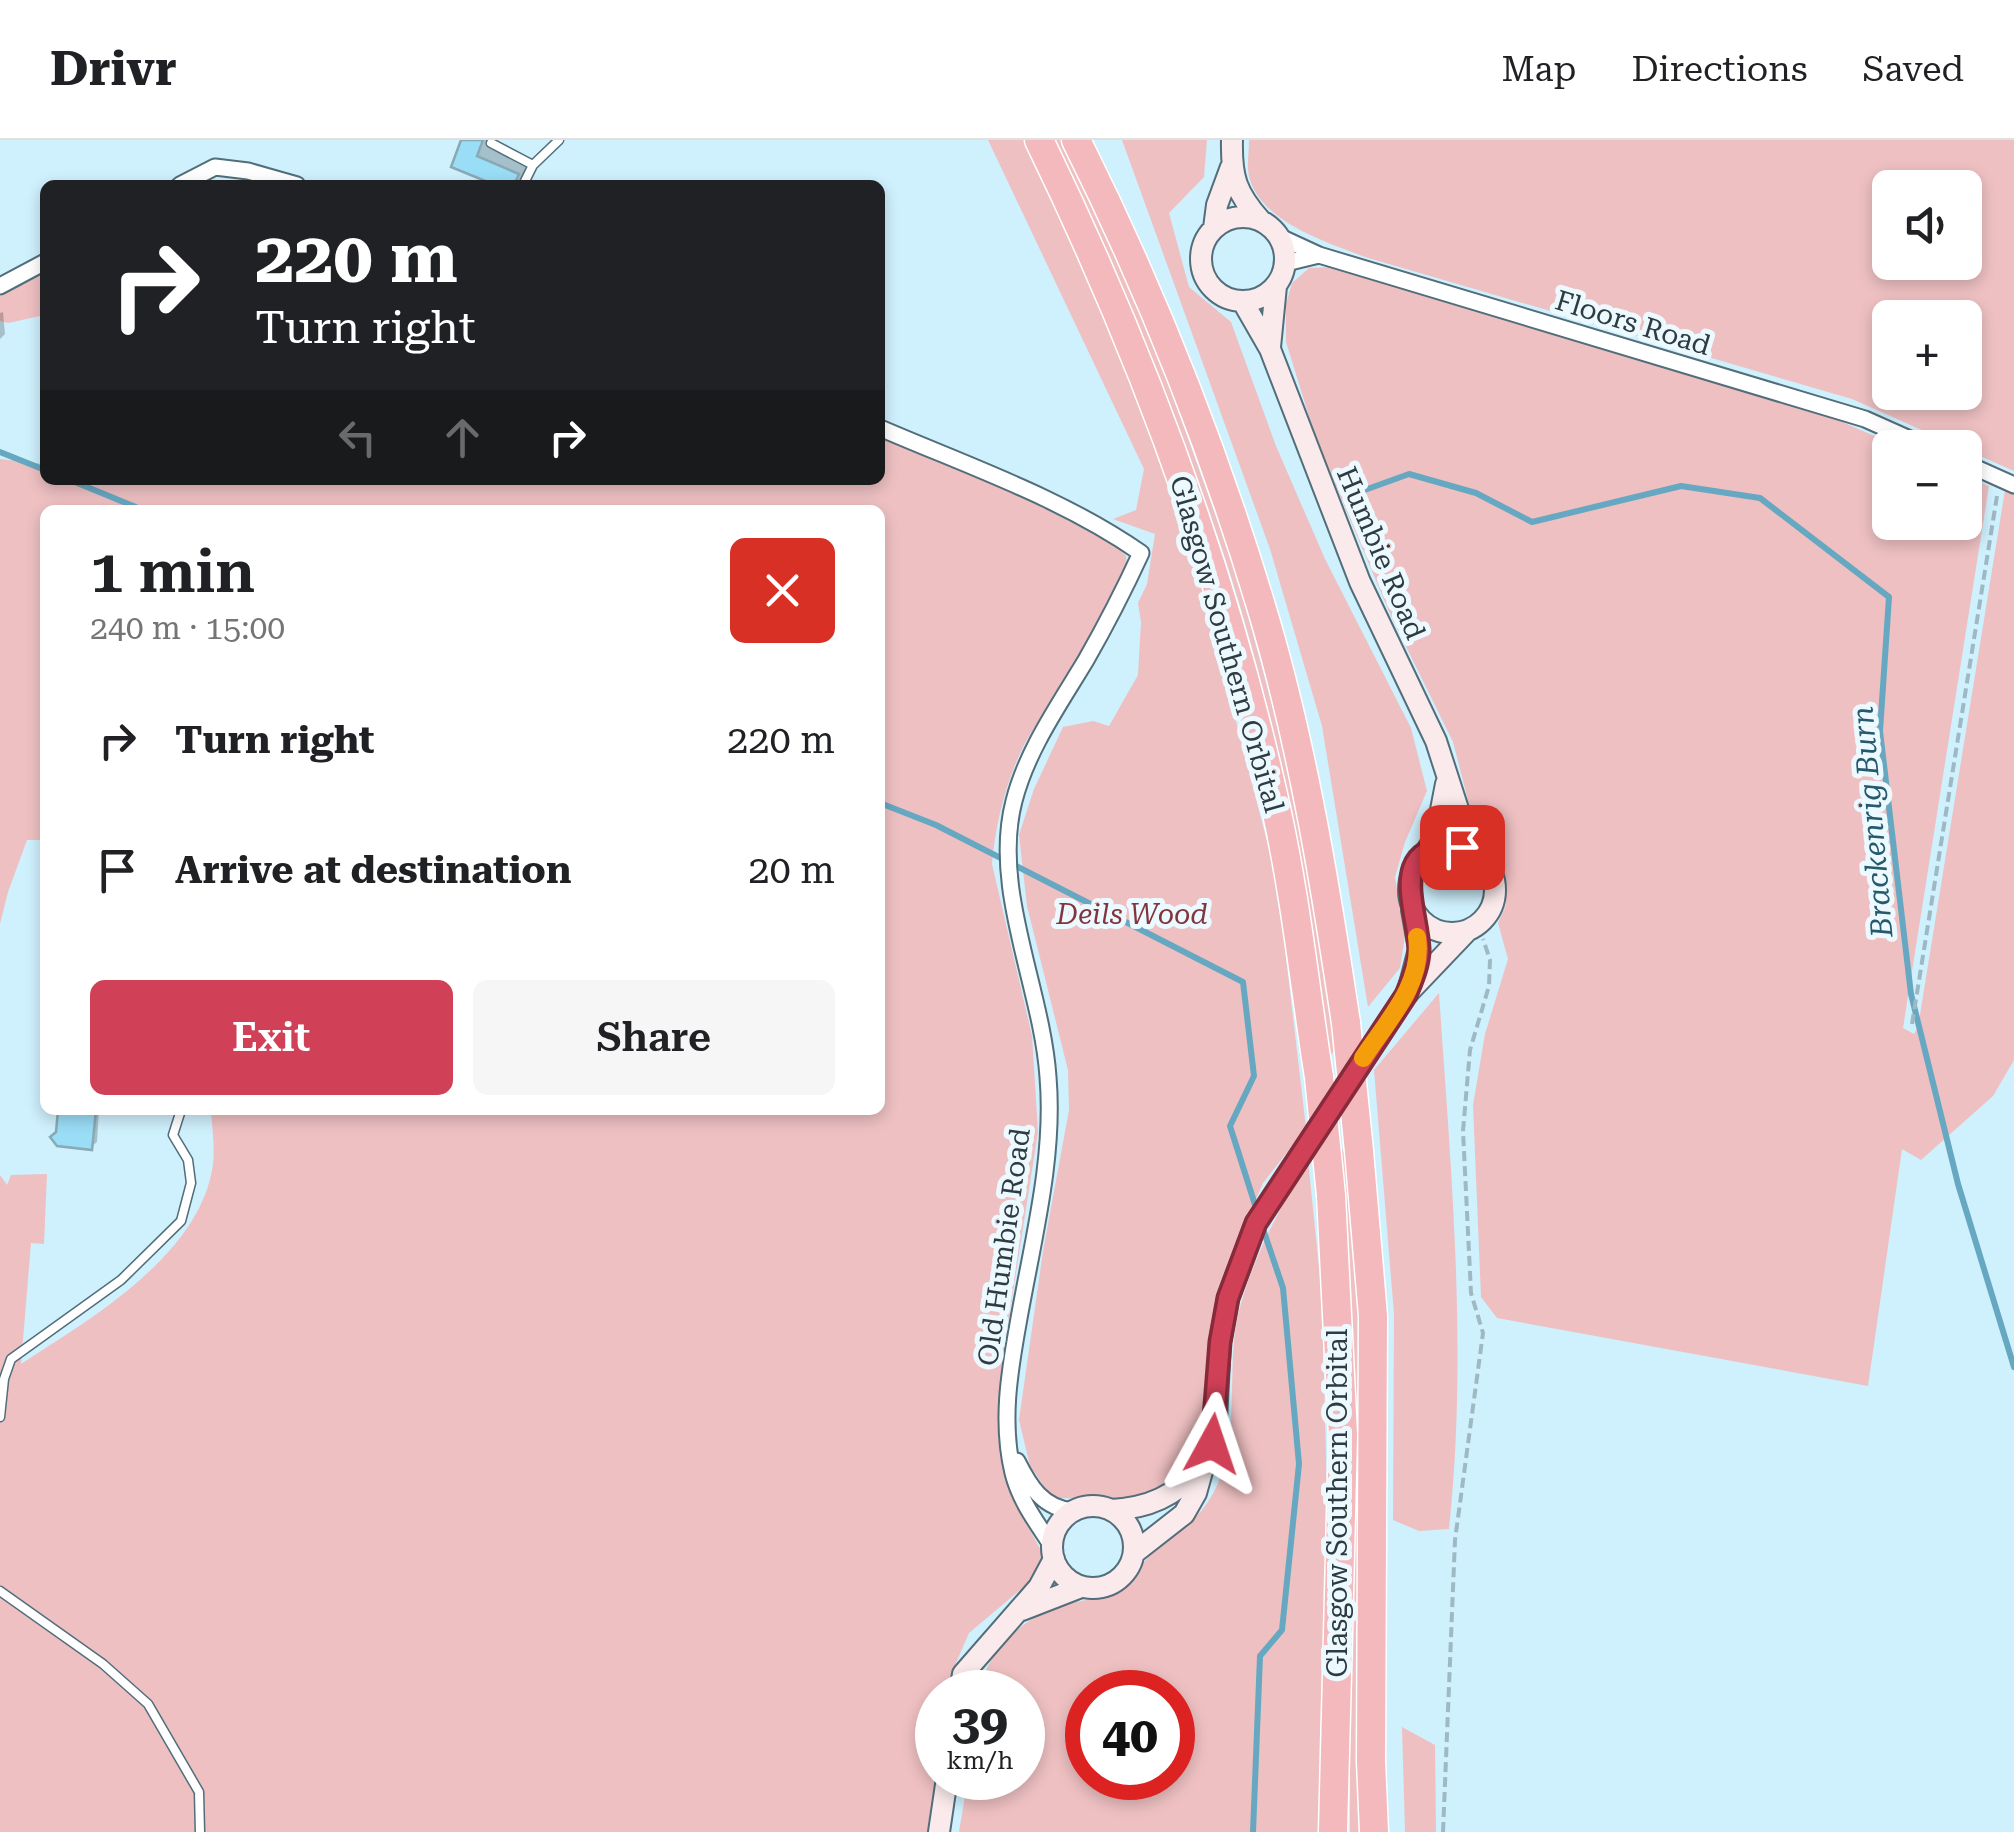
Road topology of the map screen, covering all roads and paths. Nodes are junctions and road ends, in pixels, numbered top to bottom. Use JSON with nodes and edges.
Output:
{"nodes":[{"id":1,"x":559,"y":140,"type":"edge"},
{"id":2,"x":1039,"y":140,"type":"edge"},
{"id":3,"x":1076,"y":140,"type":"edge"},
{"id":4,"x":1232,"y":140,"type":"edge"},
{"id":5,"x":491,"y":143,"type":"dead end"},
{"id":6,"x":533,"y":165,"type":"junction"},
{"id":7,"x":1231,"y":165,"type":"junction"},
{"id":8,"x":190,"y":180,"type":"edge"},
{"id":9,"x":280,"y":180,"type":"edge"},
{"id":10,"x":526,"y":180,"type":"edge"},
{"id":11,"x":1261,"y":220,"type":"junction"},
{"id":12,"x":1214,"y":228,"type":"junction"},
{"id":13,"x":1280,"y":237,"type":"junction"},
{"id":14,"x":1319,"y":256,"type":"junction"},
{"id":15,"x":1286,"y":263,"type":"junction"},
{"id":16,"x":40,"y":265,"type":"edge"},
{"id":17,"x":0,"y":286,"type":"edge"},
{"id":18,"x":1276,"y":286,"type":"junction"},
{"id":19,"x":1242,"y":302,"type":"junction"},
{"id":20,"x":1270,"y":349,"type":"junction"},
{"id":21,"x":885,"y":430,"type":"edge"},
{"id":22,"x":1890,"y":430,"type":"edge"},
{"id":23,"x":1982,"y":471,"type":"edge"},
{"id":24,"x":2007,"y":482,"type":"edge"},
{"id":25,"x":1446,"y":776,"type":"junction"},
{"id":26,"x":1475,"y":853,"type":"junction"},
{"id":27,"x":1423,"y":857,"type":"junction"},
{"id":28,"x":1410,"y":903,"type":"junction"},
{"id":29,"x":1472,"y":928,"type":"junction"},
{"id":30,"x":1406,"y":995,"type":"junction"},
{"id":31,"x":1912,"y":1024,"type":"dead end"},
{"id":32,"x":179,"y":1115,"type":"edge"},
{"id":33,"x":0,"y":1417,"type":"edge"},
{"id":34,"x":1008,"y":1444,"type":"junction"},
{"id":35,"x":1206,"y":1464,"type":"junction"},
{"id":36,"x":1111,"y":1510,"type":"junction"},
{"id":37,"x":1073,"y":1511,"type":"junction"},
{"id":38,"x":1053,"y":1553,"type":"junction"},
{"id":39,"x":1134,"y":1553,"type":"junction"},
{"id":40,"x":1080,"y":1586,"type":"junction"},
{"id":41,"x":0,"y":1591,"type":"edge"},
{"id":42,"x":1012,"y":1615,"type":"junction"},
{"id":43,"x":966,"y":1670,"type":"edge"},
{"id":44,"x":944,"y":1800,"type":"edge"},
{"id":45,"x":200,"y":1832,"type":"edge"},
{"id":46,"x":939,"y":1832,"type":"edge"},
{"id":47,"x":1333,"y":1832,"type":"edge"},
{"id":48,"x":1374,"y":1832,"type":"edge"},
{"id":49,"x":1442,"y":1832,"type":"edge"}],
"edges":[{"from":1,"to":6,"type":"lane"},
{"from":2,"to":47,"type":"highway","name":"Glasgow Southern Orbital","bridge":true},
{"from":3,"to":48,"type":"highway","name":"Glasgow Southern Orbital","bridge":true},
{"from":4,"to":7,"type":"street"},
{"from":5,"to":6,"type":"lane"},
{"from":6,"to":10,"type":"lane"},
{"from":7,"to":11,"type":"street"},
{"from":7,"to":12,"type":"street"},
{"from":8,"to":9,"type":"street"},
{"from":11,"to":12,"type":"street"},
{"from":11,"to":13,"type":"street"},
{"from":12,"to":19,"type":"street"},
{"from":13,"to":14,"type":"street","name":"Floors Road"},
{"from":13,"to":15,"type":"street"},
{"from":14,"to":15,"type":"street","name":"Floors Road"},
{"from":14,"to":22,"type":"street","name":"Floors Road"},
{"from":15,"to":18,"type":"street"},
{"from":16,"to":17,"type":"street"},
{"from":18,"to":19,"type":"street"},
{"from":18,"to":20,"type":"street","name":"Humbie Road"},
{"from":19,"to":20,"type":"street","name":"Humbie Road"},
{"from":20,"to":25,"type":"street","name":"Humbie Road"},
{"from":21,"to":34,"type":"street","name":"Old Humbie Road"},
{"from":23,"to":24,"type":"street"},
{"from":24,"to":31,"type":"path"},
{"from":25,"to":26,"type":"street","name":"Humbie Road"},
{"from":25,"to":27,"type":"street","name":"Humbie Road"},
{"from":26,"to":27,"type":"street"},
{"from":26,"to":29,"type":"street"},
{"from":27,"to":28,"type":"street"},
{"from":28,"to":29,"type":"street"},
{"from":28,"to":30,"type":"street"},
{"from":29,"to":30,"type":"street"},
{"from":29,"to":49,"type":"path"},
{"from":30,"to":35,"type":"street"},
{"from":32,"to":33,"type":"lane"},
{"from":34,"to":37,"type":"street"},
{"from":34,"to":38,"type":"street"},
{"from":35,"to":36,"type":"street"},
{"from":35,"to":39,"type":"street"},
{"from":36,"to":37,"type":"street"},
{"from":36,"to":39,"type":"street"},
{"from":37,"to":38,"type":"street"},
{"from":38,"to":40,"type":"street"},
{"from":38,"to":42,"type":"street"},
{"from":39,"to":40,"type":"street"},
{"from":40,"to":42,"type":"street"},
{"from":41,"to":45,"type":"lane"},
{"from":42,"to":43,"type":"street"},
{"from":44,"to":46,"type":"street"}]}
